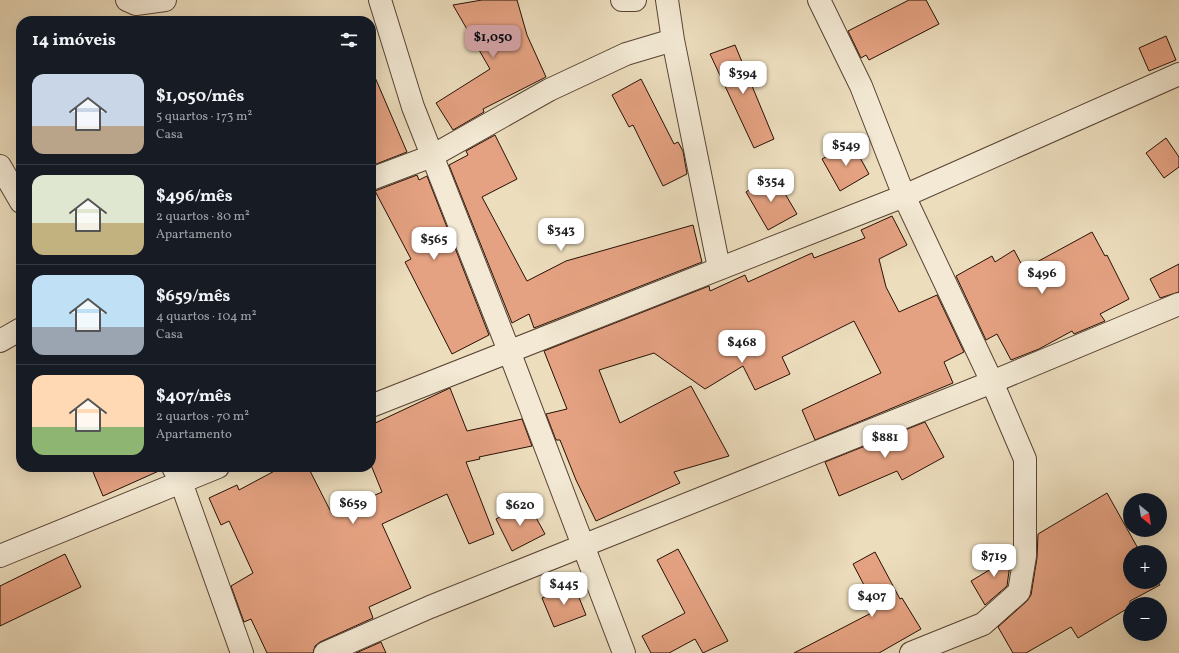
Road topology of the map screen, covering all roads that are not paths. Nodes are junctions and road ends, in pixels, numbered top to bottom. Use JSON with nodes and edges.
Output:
{"nodes":[{"id":1,"x":127,"y":0,"type":"edge"},
{"id":2,"x":165,"y":0,"type":"edge"},
{"id":3,"x":380,"y":0,"type":"edge"},
{"id":4,"x":622,"y":0,"type":"edge"},
{"id":5,"x":635,"y":0,"type":"edge"},
{"id":6,"x":667,"y":0,"type":"edge"},
{"id":7,"x":819,"y":0,"type":"edge"},
{"id":8,"x":673,"y":40,"type":"junction"},
{"id":9,"x":1179,"y":74,"type":"edge"},
{"id":10,"x":432,"y":156,"type":"junction"},
{"id":11,"x":0,"y":166,"type":"edge"},
{"id":12,"x":376,"y":177,"type":"edge"},
{"id":13,"x":16,"y":193,"type":"edge"},
{"id":14,"x":904,"y":196,"type":"junction"},
{"id":15,"x":719,"y":268,"type":"junction"},
{"id":16,"x":1179,"y":304,"type":"edge"},
{"id":17,"x":16,"y":332,"type":"edge"},
{"id":18,"x":0,"y":341,"type":"edge"},
{"id":19,"x":509,"y":351,"type":"junction"},
{"id":20,"x":992,"y":382,"type":"junction"},
{"id":21,"x":376,"y":404,"type":"edge"},
{"id":22,"x":189,"y":472,"type":"edge"},
{"id":23,"x":177,"y":474,"type":"edge"},
{"id":24,"x":584,"y":546,"type":"junction"},
{"id":25,"x":0,"y":556,"type":"edge"},
{"id":26,"x":242,"y":653,"type":"edge"},
{"id":27,"x":325,"y":653,"type":"edge"},
{"id":28,"x":624,"y":653,"type":"edge"},
{"id":29,"x":910,"y":653,"type":"edge"}],
"edges":[{"from":1,"to":2,"type":"street"},
{"from":3,"to":10,"type":"street"},
{"from":4,"to":5,"type":"street"},
{"from":6,"to":8,"type":"street"},
{"from":7,"to":14,"type":"street"},
{"from":8,"to":10,"type":"street"},
{"from":8,"to":15,"type":"street"},
{"from":9,"to":14,"type":"street"},
{"from":10,"to":12,"type":"street"},
{"from":10,"to":19,"type":"street"},
{"from":11,"to":13,"type":"street"},
{"from":14,"to":15,"type":"street"},
{"from":14,"to":20,"type":"street"},
{"from":15,"to":19,"type":"street"},
{"from":16,"to":20,"type":"street"},
{"from":17,"to":18,"type":"street"},
{"from":19,"to":21,"type":"street"},
{"from":19,"to":24,"type":"street"},
{"from":20,"to":24,"type":"street"},
{"from":20,"to":29,"type":"street"},
{"from":22,"to":23,"type":"street"},
{"from":23,"to":25,"type":"street"},
{"from":23,"to":26,"type":"street"},
{"from":24,"to":27,"type":"street"},
{"from":24,"to":28,"type":"street"}]}
